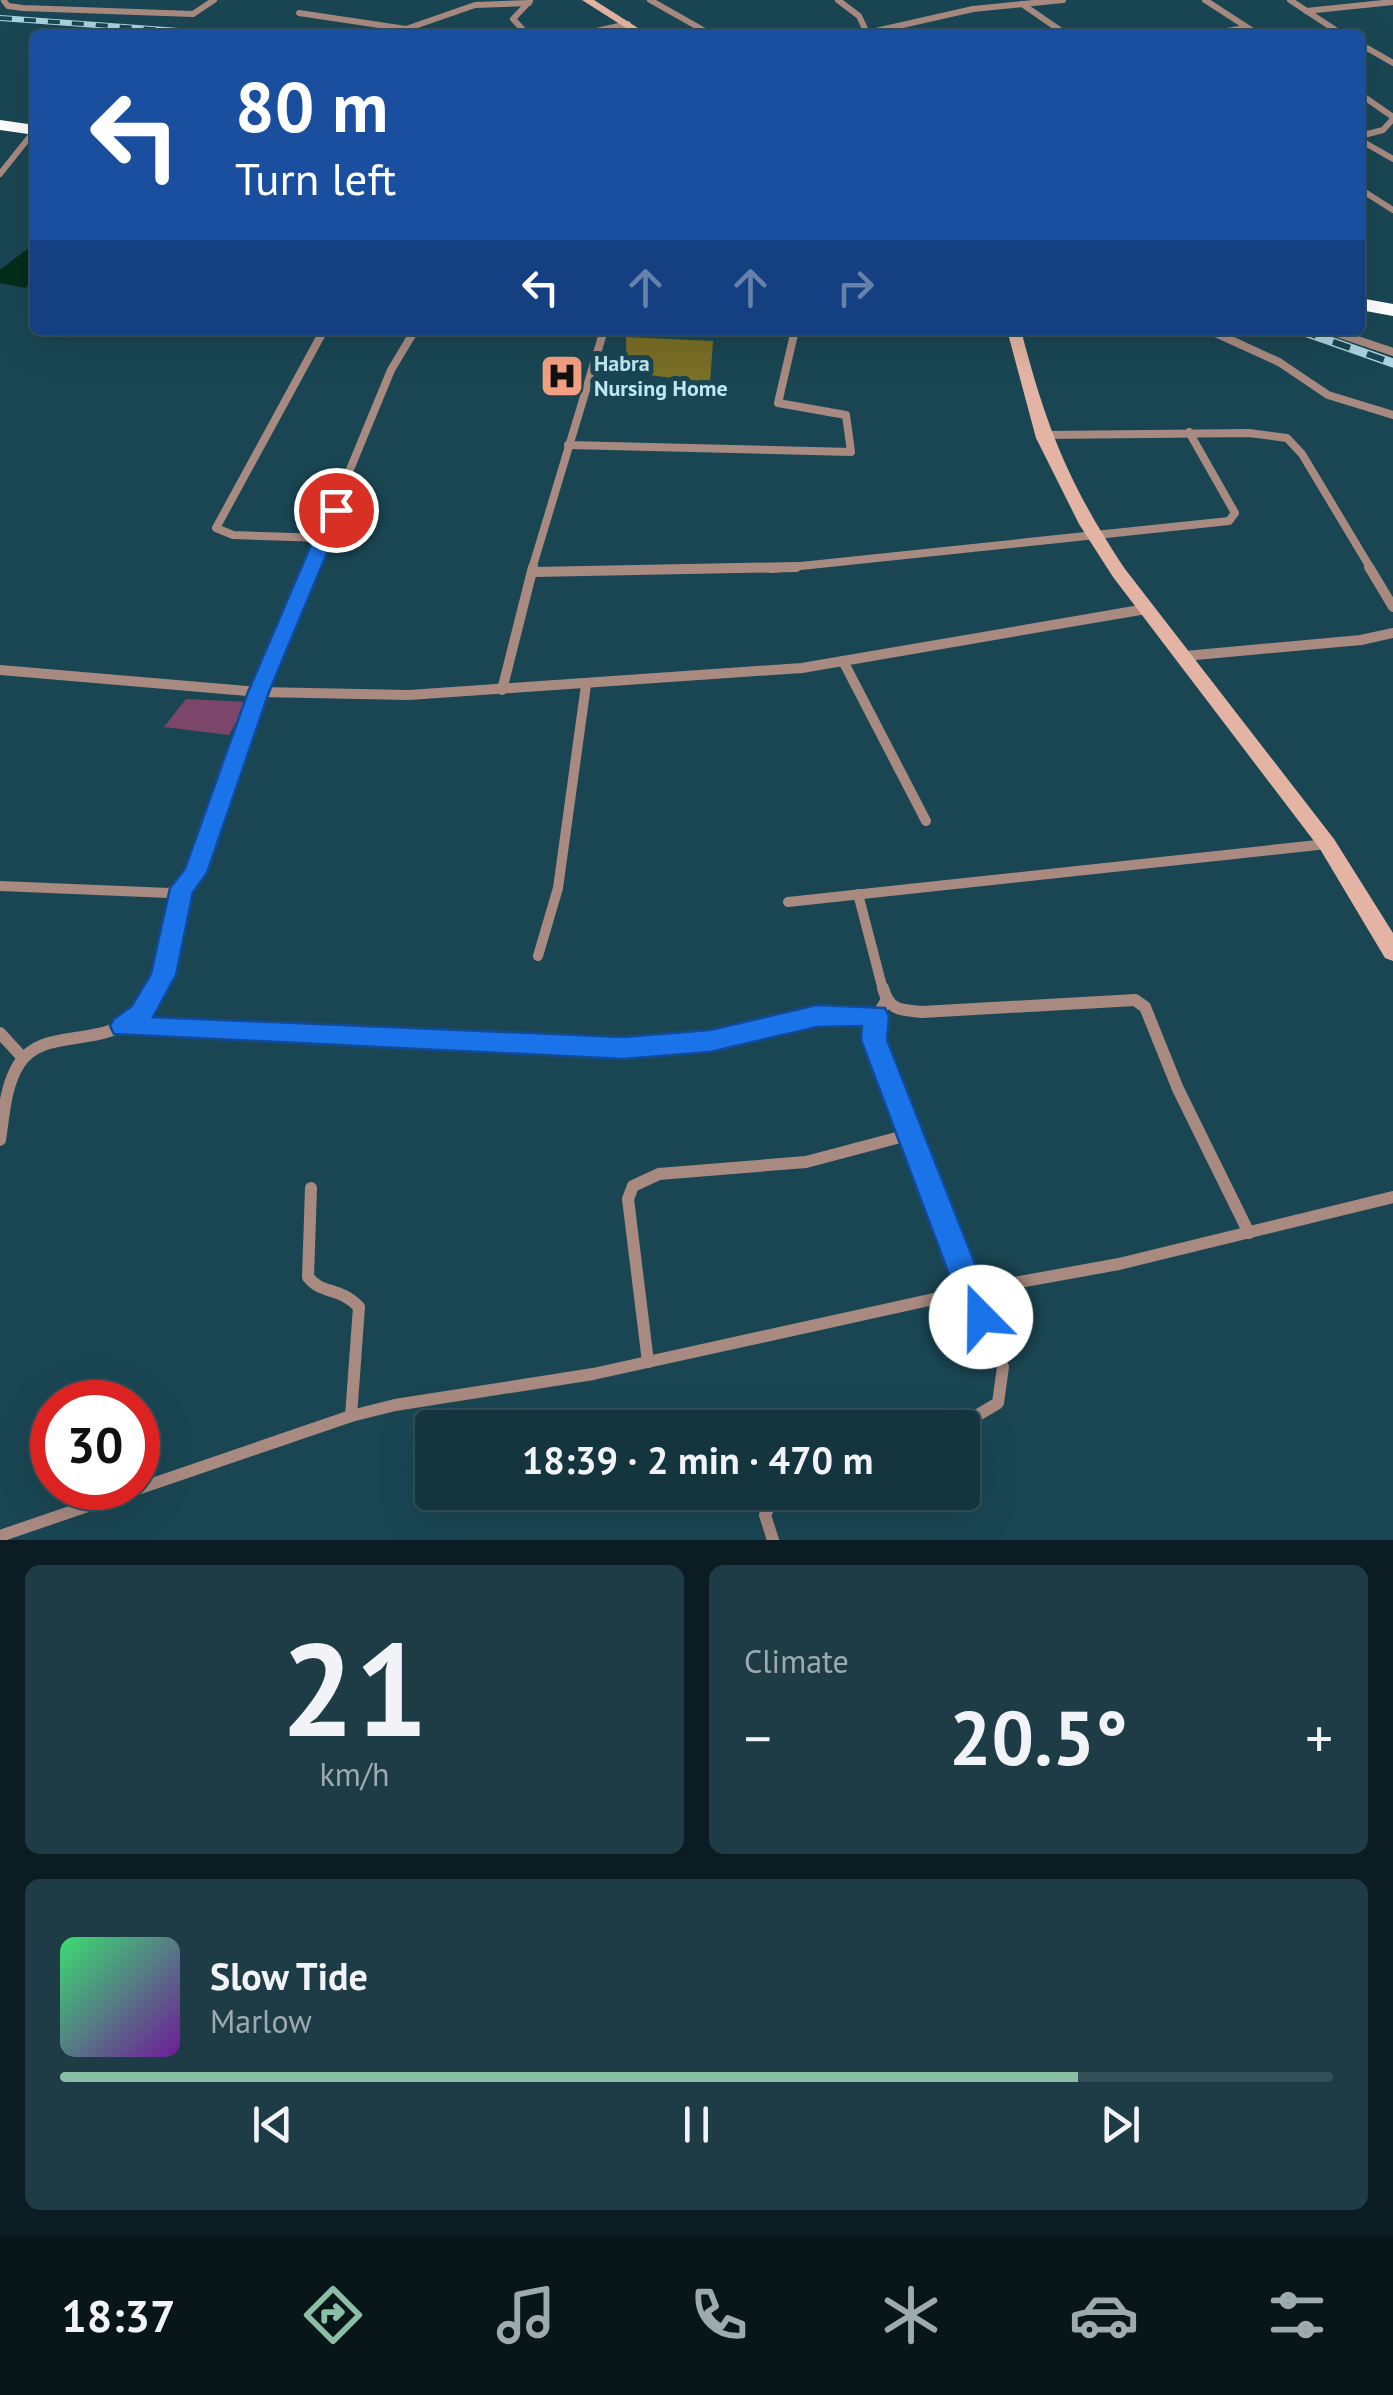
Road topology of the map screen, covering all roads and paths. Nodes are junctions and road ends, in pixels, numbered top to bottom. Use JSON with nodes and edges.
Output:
{"nodes":[{"id":1,"x":214,"y":0,"type":"edge"},
{"id":2,"x":587,"y":0,"type":"edge"},
{"id":3,"x":650,"y":0,"type":"edge"},
{"id":4,"x":838,"y":0,"type":"edge"},
{"id":5,"x":1063,"y":0,"type":"edge"},
{"id":6,"x":1205,"y":0,"type":"edge"},
{"id":7,"x":1290,"y":0,"type":"edge"},
{"id":8,"x":4,"y":1,"type":"edge"},
{"id":9,"x":530,"y":2,"type":"edge"},
{"id":10,"x":1393,"y":2,"type":"edge"},
{"id":11,"x":1021,"y":4,"type":"junction"},
{"id":12,"x":1306,"y":11,"type":"junction"},
{"id":13,"x":299,"y":13,"type":"dead end"},
{"id":14,"x":628,"y":24,"type":"junction"},
{"id":15,"x":1246,"y":28,"type":"junction"},
{"id":16,"x":523,"y":30,"type":"edge"},
{"id":17,"x":601,"y":30,"type":"edge"},
{"id":18,"x":637,"y":30,"type":"edge"},
{"id":19,"x":703,"y":30,"type":"edge"},
{"id":20,"x":866,"y":30,"type":"edge"},
{"id":21,"x":886,"y":30,"type":"edge"},
{"id":22,"x":1060,"y":30,"type":"edge"},
{"id":23,"x":1234,"y":30,"type":"edge"},
{"id":24,"x":1250,"y":30,"type":"edge"},
{"id":25,"x":1336,"y":30,"type":"edge"},
{"id":26,"x":1365,"y":47,"type":"edge"},
{"id":27,"x":1393,"y":63,"type":"edge"},
{"id":28,"x":1365,"y":98,"type":"edge"},
{"id":29,"x":1393,"y":118,"type":"edge"},
{"id":30,"x":0,"y":125,"type":"edge"},
{"id":31,"x":30,"y":129,"type":"edge"},
{"id":32,"x":30,"y":136,"type":"edge"},
{"id":33,"x":1365,"y":136,"type":"edge"},
{"id":34,"x":1365,"y":141,"type":"edge"},
{"id":35,"x":1393,"y":159,"type":"edge"},
{"id":36,"x":0,"y":174,"type":"edge"},
{"id":37,"x":1365,"y":192,"type":"edge"},
{"id":38,"x":1393,"y":210,"type":"edge"},
{"id":39,"x":1365,"y":305,"type":"edge"},
{"id":40,"x":1393,"y":310,"type":"edge"},
{"id":41,"x":321,"y":335,"type":"edge"},
{"id":42,"x":412,"y":335,"type":"edge"},
{"id":43,"x":602,"y":335,"type":"edge"},
{"id":44,"x":794,"y":335,"type":"edge"},
{"id":45,"x":1015,"y":335,"type":"edge"},
{"id":46,"x":1219,"y":335,"type":"edge"},
{"id":47,"x":1343,"y":335,"type":"edge"},
{"id":48,"x":1393,"y":352,"type":"edge"},
{"id":49,"x":1393,"y":414,"type":"edge"},
{"id":50,"x":1188,"y":432,"type":"junction"},
{"id":51,"x":1045,"y":435,"type":"junction"},
{"id":52,"x":568,"y":445,"type":"junction"},
{"id":53,"x":1093,"y":534,"type":"junction"},
{"id":54,"x":324,"y":538,"type":"junction"},
{"id":55,"x":533,"y":572,"type":"junction"},
{"id":56,"x":1393,"y":606,"type":"edge"},
{"id":57,"x":1146,"y":609,"type":"junction"},
{"id":58,"x":1393,"y":632,"type":"edge"},
{"id":59,"x":1185,"y":656,"type":"junction"},
{"id":60,"x":844,"y":661,"type":"junction"},
{"id":61,"x":0,"y":670,"type":"edge"},
{"id":62,"x":586,"y":685,"type":"junction"},
{"id":63,"x":502,"y":690,"type":"junction"},
{"id":64,"x":258,"y":692,"type":"junction"},
{"id":65,"x":926,"y":821,"type":"dead end"},
{"id":66,"x":1327,"y":844,"type":"junction"},
{"id":67,"x":0,"y":886,"type":"edge"},
{"id":68,"x":182,"y":888,"type":"junction"},
{"id":69,"x":858,"y":894,"type":"junction"},
{"id":70,"x":788,"y":902,"type":"dead end"},
{"id":71,"x":1393,"y":952,"type":"edge"},
{"id":72,"x":538,"y":956,"type":"dead end"},
{"id":73,"x":886,"y":1001,"type":"junction"},
{"id":74,"x":876,"y":1016,"type":"junction"},
{"id":75,"x":123,"y":1026,"type":"junction"},
{"id":76,"x":0,"y":1033,"type":"edge"},
{"id":77,"x":23,"y":1058,"type":"junction"},
{"id":78,"x":908,"y":1135,"type":"junction"},
{"id":79,"x":0,"y":1140,"type":"edge"},
{"id":80,"x":311,"y":1188,"type":"dead end"},
{"id":81,"x":1393,"y":1197,"type":"edge"},
{"id":82,"x":1249,"y":1232,"type":"junction"},
{"id":83,"x":970,"y":1291,"type":"junction"},
{"id":84,"x":648,"y":1362,"type":"junction"},
{"id":85,"x":980,"y":1414,"type":"edge"},
{"id":86,"x":351,"y":1416,"type":"junction"},
{"id":87,"x":768,"y":1510,"type":"edge"},
{"id":88,"x":0,"y":1536,"type":"edge"},
{"id":89,"x":774,"y":1540,"type":"edge"}],
"edges":[{"from":1,"to":8,"type":"street"},
{"from":2,"to":14,"type":"main road"},
{"from":3,"to":19,"type":"street"},
{"from":4,"to":20,"type":"street"},
{"from":5,"to":11,"type":"street"},
{"from":6,"to":15,"type":"street"},
{"from":7,"to":12,"type":"street"},
{"from":9,"to":13,"type":"street"},
{"from":9,"to":16,"type":"street"},
{"from":10,"to":12,"type":"street"},
{"from":11,"to":21,"type":"street"},
{"from":11,"to":22,"type":"street"},
{"from":12,"to":25,"type":"street"},
{"from":14,"to":17,"type":"street"},
{"from":14,"to":18,"type":"main road"},
{"from":15,"to":23,"type":"street"},
{"from":15,"to":24,"type":"street"},
{"from":26,"to":27,"type":"street"},
{"from":28,"to":29,"type":"street"},
{"from":29,"to":33,"type":"street"},
{"from":30,"to":31,"type":"highway"},
{"from":32,"to":36,"type":"street"},
{"from":34,"to":35,"type":"street"},
{"from":37,"to":38,"type":"street"},
{"from":39,"to":40,"type":"highway"},
{"from":41,"to":54,"type":"street"},
{"from":42,"to":54,"type":"street"},
{"from":43,"to":52,"type":"street"},
{"from":44,"to":52,"type":"street"},
{"from":45,"to":51,"type":"main road"},
{"from":46,"to":49,"type":"street"},
{"from":47,"to":48,"type":"street"},
{"from":50,"to":51,"type":"street"},
{"from":50,"to":53,"type":"street"},
{"from":50,"to":56,"type":"street"},
{"from":51,"to":53,"type":"main road"},
{"from":52,"to":55,"type":"street"},
{"from":53,"to":55,"type":"street"},
{"from":53,"to":57,"type":"main road"},
{"from":54,"to":64,"type":"street"},
{"from":55,"to":63,"type":"street"},
{"from":57,"to":59,"type":"main road"},
{"from":57,"to":60,"type":"street"},
{"from":58,"to":59,"type":"street"},
{"from":59,"to":66,"type":"main road"},
{"from":60,"to":62,"type":"street"},
{"from":60,"to":65,"type":"street"},
{"from":61,"to":64,"type":"street"},
{"from":62,"to":63,"type":"street"},
{"from":62,"to":72,"type":"street"},
{"from":63,"to":64,"type":"street"},
{"from":64,"to":68,"type":"street"},
{"from":66,"to":69,"type":"street"},
{"from":66,"to":71,"type":"main road"},
{"from":67,"to":68,"type":"street"},
{"from":68,"to":75,"type":"street"},
{"from":69,"to":70,"type":"street"},
{"from":69,"to":73,"type":"street"},
{"from":73,"to":74,"type":"street"},
{"from":73,"to":82,"type":"street"},
{"from":74,"to":75,"type":"street"},
{"from":74,"to":78,"type":"street"},
{"from":75,"to":77,"type":"street"},
{"from":76,"to":77,"type":"street"},
{"from":77,"to":79,"type":"street"},
{"from":78,"to":83,"type":"street"},
{"from":78,"to":84,"type":"street"},
{"from":80,"to":86,"type":"street"},
{"from":81,"to":82,"type":"street"},
{"from":82,"to":83,"type":"street"},
{"from":83,"to":84,"type":"street"},
{"from":83,"to":85,"type":"street"},
{"from":84,"to":86,"type":"street"},
{"from":86,"to":88,"type":"street"},
{"from":87,"to":89,"type":"street"}]}
